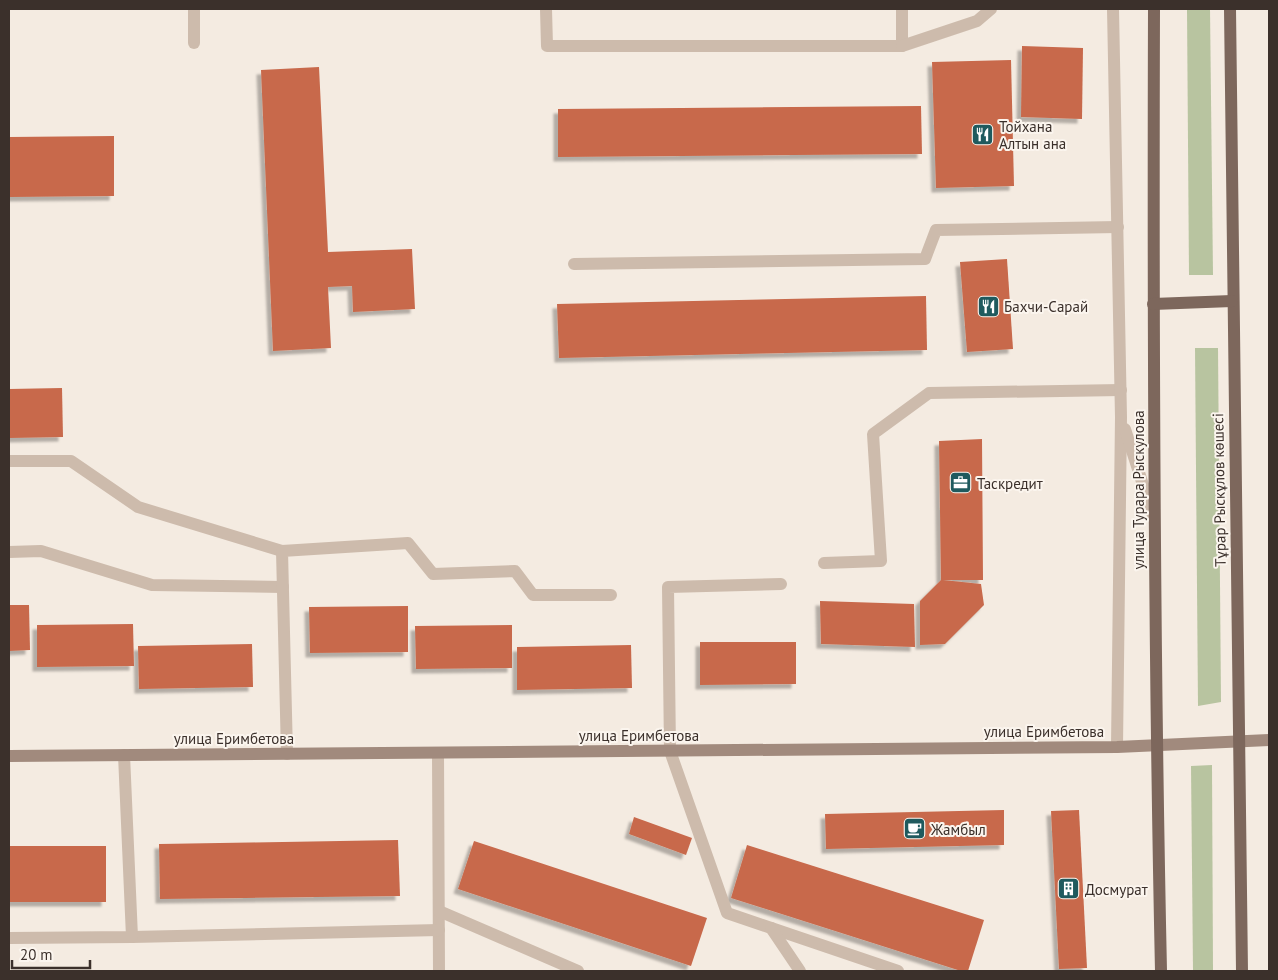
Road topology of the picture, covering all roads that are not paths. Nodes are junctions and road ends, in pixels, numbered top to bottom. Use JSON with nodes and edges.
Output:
{"nodes":[{"id":1,"x":194,"y":9,"type":"edge"},
{"id":2,"x":546,"y":9,"type":"edge"},
{"id":3,"x":902,"y":9,"type":"edge"},
{"id":4,"x":990,"y":9,"type":"edge"},
{"id":5,"x":1114,"y":9,"type":"edge"},
{"id":6,"x":1154,"y":9,"type":"edge"},
{"id":7,"x":1230,"y":9,"type":"edge"},
{"id":8,"x":194,"y":43,"type":"dead end"},
{"id":9,"x":902,"y":46,"type":"junction"},
{"id":10,"x":1118,"y":227,"type":"junction"},
{"id":11,"x":574,"y":264,"type":"dead end"},
{"id":12,"x":1232,"y":301,"type":"junction"},
{"id":13,"x":1153,"y":304,"type":"junction"},
{"id":14,"x":1120,"y":390,"type":"junction"},
{"id":15,"x":1121,"y":417,"type":"junction"},
{"id":16,"x":9,"y":461,"type":"edge"},
{"id":17,"x":1154,"y":522,"type":"junction"},
{"id":18,"x":282,"y":551,"type":"junction"},
{"id":19,"x":9,"y":552,"type":"edge"},
{"id":20,"x":824,"y":563,"type":"dead end"},
{"id":21,"x":781,"y":584,"type":"dead end"},
{"id":22,"x":283,"y":588,"type":"junction"},
{"id":23,"x":612,"y":595,"type":"dead end"},
{"id":24,"x":1269,"y":740,"type":"edge"},
{"id":25,"x":1240,"y":741,"type":"junction"},
{"id":26,"x":1156,"y":745,"type":"junction"},
{"id":27,"x":1117,"y":747,"type":"junction"},
{"id":28,"x":670,"y":751,"type":"junction"},
{"id":29,"x":438,"y":752,"type":"junction"},
{"id":30,"x":287,"y":754,"type":"junction"},
{"id":31,"x":124,"y":755,"type":"junction"},
{"id":32,"x":9,"y":756,"type":"edge"},
{"id":33,"x":439,"y":911,"type":"junction"},
{"id":34,"x":771,"y":928,"type":"junction"},
{"id":35,"x":439,"y":930,"type":"junction"},
{"id":36,"x":132,"y":937,"type":"junction"},
{"id":37,"x":9,"y":938,"type":"edge"},
{"id":38,"x":439,"y":971,"type":"edge"},
{"id":39,"x":578,"y":971,"type":"edge"},
{"id":40,"x":800,"y":971,"type":"edge"},
{"id":41,"x":898,"y":971,"type":"edge"},
{"id":42,"x":1161,"y":971,"type":"edge"},
{"id":43,"x":1242,"y":971,"type":"edge"}],
"edges":[{"from":1,"to":8,"type":"street"},
{"from":2,"to":9,"type":"street"},
{"from":3,"to":9,"type":"street"},
{"from":4,"to":9,"type":"street"},
{"from":5,"to":10,"type":"street"},
{"from":6,"to":13,"type":"main road","name":"улица Турара Рыскулова"},
{"from":7,"to":12,"type":"main road","name":"Тұрар Рыскұлов көшесі"},
{"from":10,"to":11,"type":"street"},
{"from":10,"to":14,"type":"street"},
{"from":12,"to":13,"type":"main road"},
{"from":12,"to":25,"type":"main road","name":"Тұрар Рыскұлов көшесі"},
{"from":13,"to":17,"type":"main road","name":"улица Турара Рыскулова"},
{"from":14,"to":15,"type":"street"},
{"from":14,"to":20,"type":"street"},
{"from":15,"to":17,"type":"street"},
{"from":15,"to":27,"type":"street"},
{"from":16,"to":18,"type":"street"},
{"from":17,"to":26,"type":"main road","name":"улица Турара Рыскулова"},
{"from":18,"to":22,"type":"street"},
{"from":18,"to":23,"type":"street"},
{"from":19,"to":22,"type":"street"},
{"from":21,"to":28,"type":"street"},
{"from":22,"to":30,"type":"street"},
{"from":24,"to":25,"type":"street","name":"улица Еримбетова"},
{"from":25,"to":26,"type":"street","name":"улица Еримбетова"},
{"from":25,"to":43,"type":"main road","name":"Тұрар Рыскұлов көшесі"},
{"from":26,"to":27,"type":"street","name":"улица Еримбетова"},
{"from":26,"to":42,"type":"main road","name":"улица Турара Рыскулова"},
{"from":27,"to":28,"type":"street","name":"улица Еримбетова"},
{"from":28,"to":29,"type":"street","name":"улица Еримбетова"},
{"from":28,"to":34,"type":"street"},
{"from":29,"to":30,"type":"street","name":"улица Еримбетова"},
{"from":29,"to":33,"type":"street"},
{"from":30,"to":31,"type":"street","name":"улица Еримбетова"},
{"from":31,"to":32,"type":"street","name":"улица Еримбетова"},
{"from":31,"to":36,"type":"street"},
{"from":33,"to":35,"type":"street"},
{"from":33,"to":39,"type":"street"},
{"from":34,"to":40,"type":"street"},
{"from":34,"to":41,"type":"street"},
{"from":35,"to":36,"type":"street"},
{"from":35,"to":38,"type":"street"},
{"from":36,"to":37,"type":"street"}]}
